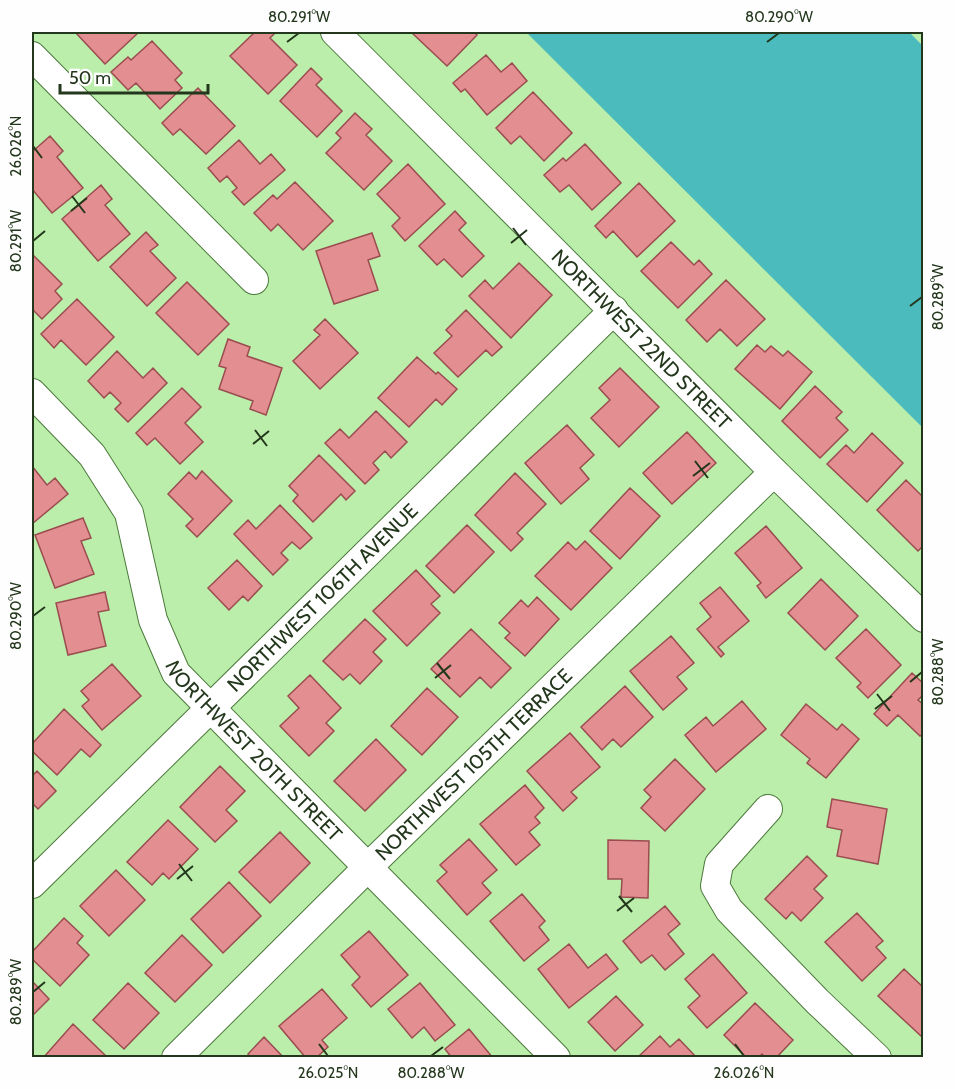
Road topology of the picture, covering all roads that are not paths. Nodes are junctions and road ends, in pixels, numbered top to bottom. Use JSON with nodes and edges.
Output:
{"nodes":[{"id":1,"x":335,"y":32,"type":"edge"},
{"id":2,"x":32,"y":56,"type":"edge"},
{"id":3,"x":254,"y":280,"type":"dead end"},
{"id":4,"x":614,"y":310,"type":"junction"},
{"id":5,"x":32,"y":393,"type":"edge"},
{"id":6,"x":774,"y":472,"type":"junction"},
{"id":7,"x":924,"y":618,"type":"edge"},
{"id":8,"x":211,"y":707,"type":"junction"},
{"id":9,"x":768,"y":809,"type":"dead end"},
{"id":10,"x":367,"y":868,"type":"junction"},
{"id":11,"x":32,"y":884,"type":"edge"},
{"id":12,"x":176,"y":1058,"type":"edge"},
{"id":13,"x":556,"y":1058,"type":"edge"},
{"id":14,"x":877,"y":1058,"type":"edge"}],
"edges":[{"from":1,"to":4,"type":"street","name":"NORTHWEST 22ND STREET"},
{"from":2,"to":3,"type":"street"},
{"from":4,"to":6,"type":"street","name":"NORTHWEST 22ND STREET"},
{"from":4,"to":8,"type":"street","name":"NORTHWEST 106TH AVENUE"},
{"from":5,"to":8,"type":"street","name":"NORTHWEST 20TH STREET"},
{"from":6,"to":7,"type":"street","name":"NORTHWEST 22ND STREET"},
{"from":6,"to":10,"type":"street","name":"NORTHWEST 105TH TERRACE"},
{"from":8,"to":10,"type":"street","name":"NORTHWEST 20TH STREET"},
{"from":8,"to":11,"type":"street","name":"NORTHWEST 106TH AVENUE"},
{"from":9,"to":14,"type":"street"},
{"from":10,"to":12,"type":"street","name":"NORTHWEST 105TH TERRACE"},
{"from":10,"to":13,"type":"street","name":"NORTHWEST 20TH STREET"}]}
